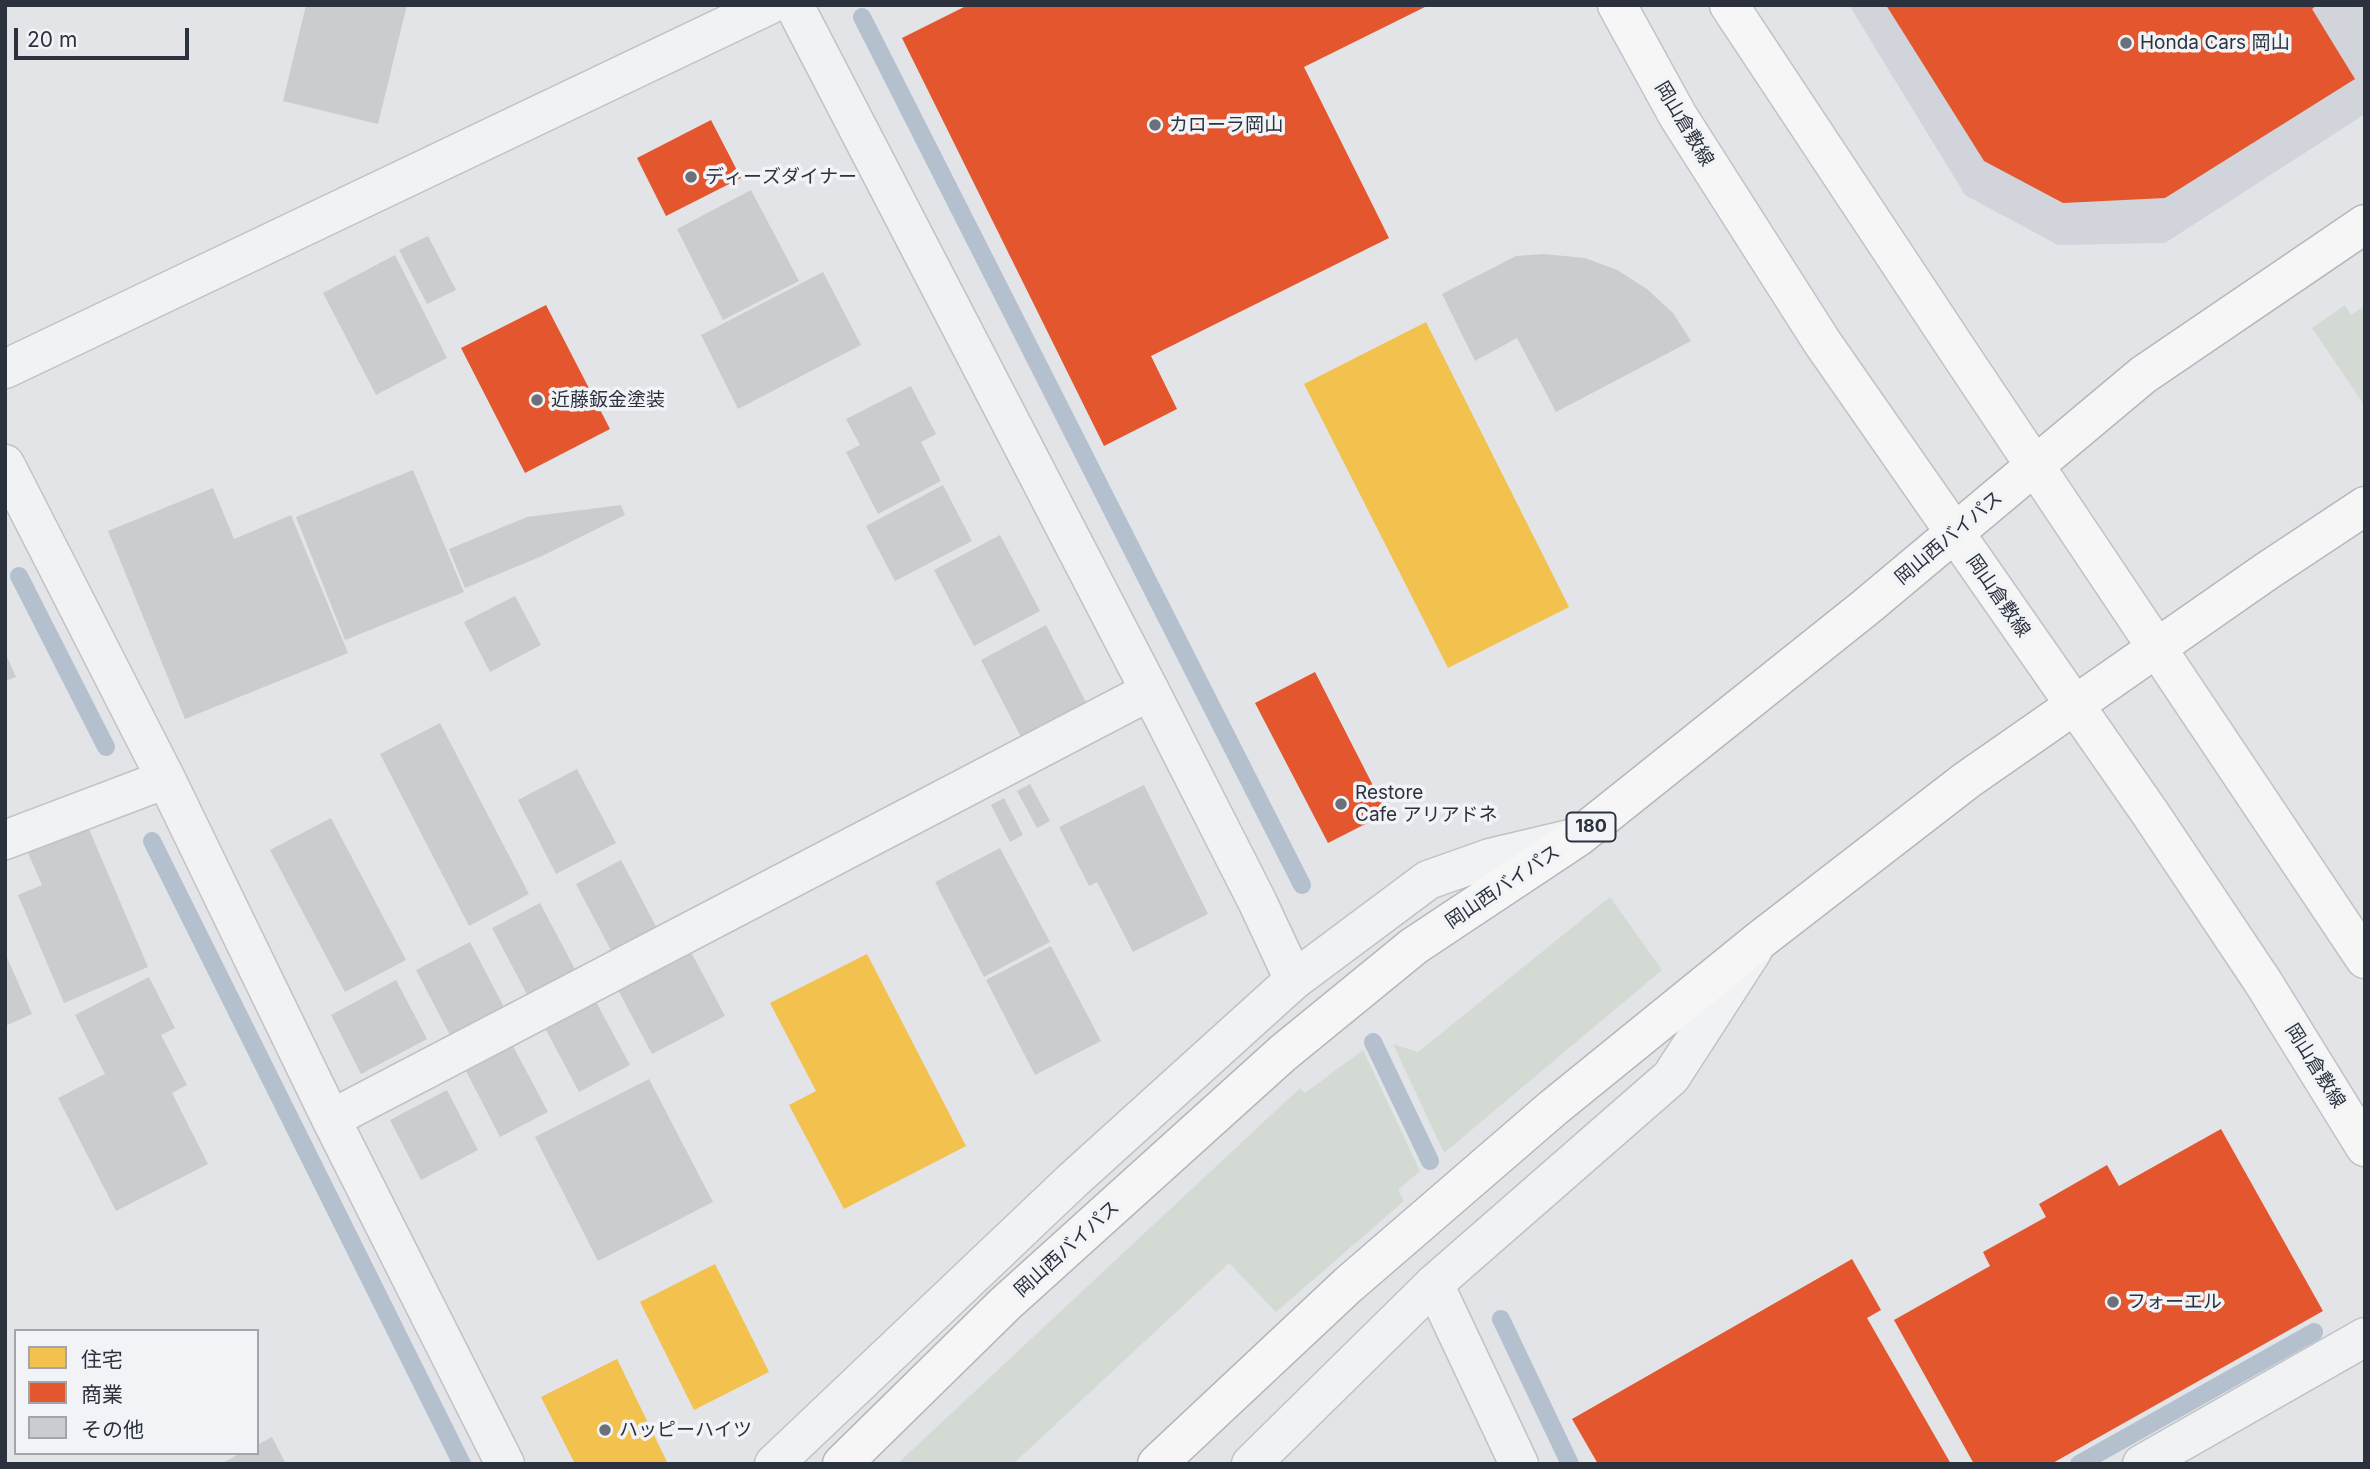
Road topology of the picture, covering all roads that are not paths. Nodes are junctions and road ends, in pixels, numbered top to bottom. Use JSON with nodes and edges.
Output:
{"nodes":[{"id":1,"x":769,"y":5,"type":"edge"},
{"id":2,"x":794,"y":5,"type":"edge"},
{"id":3,"x":1617,"y":5,"type":"edge"},
{"id":4,"x":1729,"y":5,"type":"edge"},
{"id":5,"x":2365,"y":224,"type":"edge"},
{"id":6,"x":5,"y":369,"type":"edge"},
{"id":7,"x":5,"y":464,"type":"edge"},
{"id":8,"x":2035,"y":467,"type":"junction"},
{"id":9,"x":2365,"y":506,"type":"edge"},
{"id":10,"x":1955,"y":533,"type":"junction"},
{"id":11,"x":2157,"y":647,"type":"junction"},
{"id":12,"x":1150,"y":691,"type":"junction"},
{"id":13,"x":2074,"y":705,"type":"junction"},
{"id":14,"x":166,"y":779,"type":"junction"},
{"id":15,"x":1578,"y":837,"type":"junction"},
{"id":16,"x":5,"y":840,"type":"edge"},
{"id":17,"x":1760,"y":940,"type":"junction"},
{"id":18,"x":2365,"y":959,"type":"edge"},
{"id":19,"x":1294,"y":980,"type":"junction"},
{"id":20,"x":331,"y":1119,"type":"junction"},
{"id":21,"x":2365,"y":1147,"type":"edge"},
{"id":22,"x":1434,"y":1284,"type":"junction"},
{"id":23,"x":2365,"y":1337,"type":"edge"},
{"id":24,"x":844,"y":1462,"type":"edge"},
{"id":25,"x":505,"y":1464,"type":"edge"},
{"id":26,"x":774,"y":1464,"type":"edge"},
{"id":27,"x":1157,"y":1464,"type":"edge"},
{"id":28,"x":1251,"y":1464,"type":"edge"},
{"id":29,"x":1519,"y":1464,"type":"edge"},
{"id":30,"x":2142,"y":1464,"type":"edge"}],
"edges":[{"from":1,"to":6,"type":"street"},
{"from":2,"to":12,"type":"street"},
{"from":3,"to":10,"type":"main road","name":"岡山倉敷線"},
{"from":4,"to":8,"type":"main road"},
{"from":5,"to":8,"type":"main road","name":"岡山西バイパス","number":"180"},
{"from":7,"to":14,"type":"street"},
{"from":8,"to":10,"type":"main road","name":"岡山西バイパス","number":"180"},
{"from":8,"to":11,"type":"main road"},
{"from":9,"to":11,"type":"main road"},
{"from":10,"to":13,"type":"main road","name":"岡山倉敷線"},
{"from":10,"to":15,"type":"main road","name":"岡山西バイパス","number":"180"},
{"from":11,"to":13,"type":"main road"},
{"from":11,"to":18,"type":"main road"},
{"from":12,"to":19,"type":"street"},
{"from":12,"to":20,"type":"street"},
{"from":13,"to":17,"type":"main road"},
{"from":13,"to":21,"type":"main road","name":"岡山倉敷線"},
{"from":14,"to":16,"type":"street"},
{"from":14,"to":20,"type":"street"},
{"from":15,"to":19,"type":"street"},
{"from":15,"to":24,"type":"main road","name":"岡山西バイパス","number":"180"},
{"from":17,"to":22,"type":"street"},
{"from":17,"to":27,"type":"main road"},
{"from":19,"to":26,"type":"street"},
{"from":20,"to":25,"type":"street"},
{"from":22,"to":28,"type":"street"},
{"from":22,"to":29,"type":"street"},
{"from":23,"to":30,"type":"street"}]}
